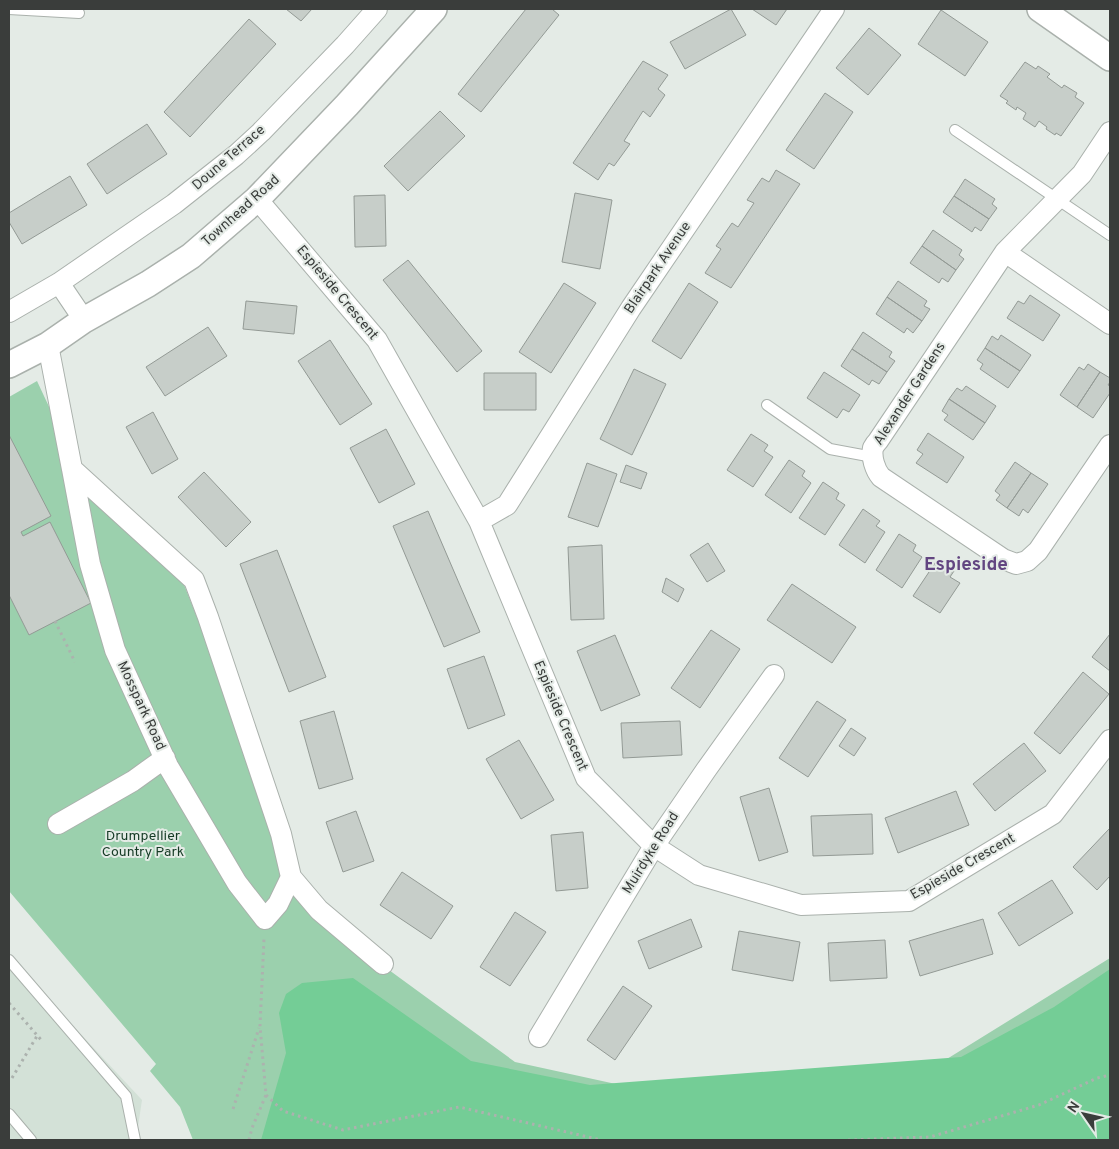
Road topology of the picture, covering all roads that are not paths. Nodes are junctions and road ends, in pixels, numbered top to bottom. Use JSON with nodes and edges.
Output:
{"nodes":[{"id":1,"x":9,"y":9,"type":"edge"},
{"id":2,"x":377,"y":9,"type":"edge"},
{"id":3,"x":434,"y":9,"type":"edge"},
{"id":4,"x":834,"y":9,"type":"edge"},
{"id":5,"x":1040,"y":9,"type":"edge"},
{"id":6,"x":79,"y":13,"type":"dead end"},
{"id":7,"x":1110,"y":58,"type":"edge"},
{"id":8,"x":955,"y":130,"type":"dead end"},
{"id":9,"x":1110,"y":132,"type":"edge"},
{"id":10,"x":257,"y":199,"type":"junction"},
{"id":11,"x":1057,"y":200,"type":"junction"},
{"id":12,"x":1110,"y":235,"type":"edge"},
{"id":13,"x":1005,"y":252,"type":"junction"},
{"id":14,"x":59,"y":283,"type":"junction"},
{"id":15,"x":9,"y":312,"type":"edge"},
{"id":16,"x":84,"y":320,"type":"junction"},
{"id":17,"x":1110,"y":324,"type":"edge"},
{"id":18,"x":48,"y":346,"type":"junction"},
{"id":19,"x":9,"y":365,"type":"edge"},
{"id":20,"x":767,"y":405,"type":"dead end"},
{"id":21,"x":1110,"y":445,"type":"edge"},
{"id":22,"x":873,"y":457,"type":"junction"},
{"id":23,"x":72,"y":469,"type":"junction"},
{"id":24,"x":479,"y":521,"type":"junction"},
{"id":25,"x":774,"y":676,"type":"dead end"},
{"id":26,"x":1110,"y":740,"type":"edge"},
{"id":27,"x":164,"y":758,"type":"junction"},
{"id":28,"x":58,"y":824,"type":"dead end"},
{"id":29,"x":654,"y":846,"type":"junction"},
{"id":30,"x":291,"y":877,"type":"junction"},
{"id":31,"x":9,"y":960,"type":"edge"},
{"id":32,"x":382,"y":964,"type":"dead end"},
{"id":33,"x":539,"y":1036,"type":"dead end"},
{"id":34,"x":9,"y":1114,"type":"edge"},
{"id":35,"x":31,"y":1140,"type":"edge"},
{"id":36,"x":135,"y":1140,"type":"edge"}],
"edges":[{"from":1,"to":6,"type":"lane"},
{"from":2,"to":14,"type":"street","name":"Doune Terrace"},
{"from":3,"to":10,"type":"street","name":"Townhead Road"},
{"from":4,"to":24,"type":"street","name":"Blairpark Avenue"},
{"from":5,"to":7,"type":"street"},
{"from":8,"to":11,"type":"lane"},
{"from":9,"to":11,"type":"street","name":"Alexander Gardens"},
{"from":10,"to":16,"type":"street","name":"Townhead Road"},
{"from":10,"to":24,"type":"street","name":"Espieside Crescent"},
{"from":11,"to":12,"type":"lane"},
{"from":11,"to":13,"type":"street","name":"Alexander Gardens"},
{"from":13,"to":17,"type":"street"},
{"from":13,"to":22,"type":"street","name":"Alexander Gardens"},
{"from":14,"to":15,"type":"street","name":"Doune Terrace"},
{"from":14,"to":16,"type":"street"},
{"from":16,"to":18,"type":"street","name":"Townhead Road"},
{"from":18,"to":19,"type":"street","name":"Townhead Road"},
{"from":18,"to":23,"type":"street","name":"Mosspark Road"},
{"from":20,"to":22,"type":"lane"},
{"from":21,"to":22,"type":"street","name":"Alexander Gardens"},
{"from":23,"to":27,"type":"street","name":"Mosspark Road"},
{"from":23,"to":30,"type":"street"},
{"from":24,"to":29,"type":"street","name":"Espieside Crescent"},
{"from":25,"to":29,"type":"street","name":"Muirdyke Road"},
{"from":26,"to":29,"type":"street","name":"Espieside Crescent"},
{"from":27,"to":28,"type":"street"},
{"from":27,"to":30,"type":"street","name":"Mosspark Road"},
{"from":29,"to":33,"type":"street","name":"Muirdyke Road"},
{"from":30,"to":32,"type":"street"},
{"from":31,"to":36,"type":"lane"},
{"from":34,"to":35,"type":"lane"}]}
